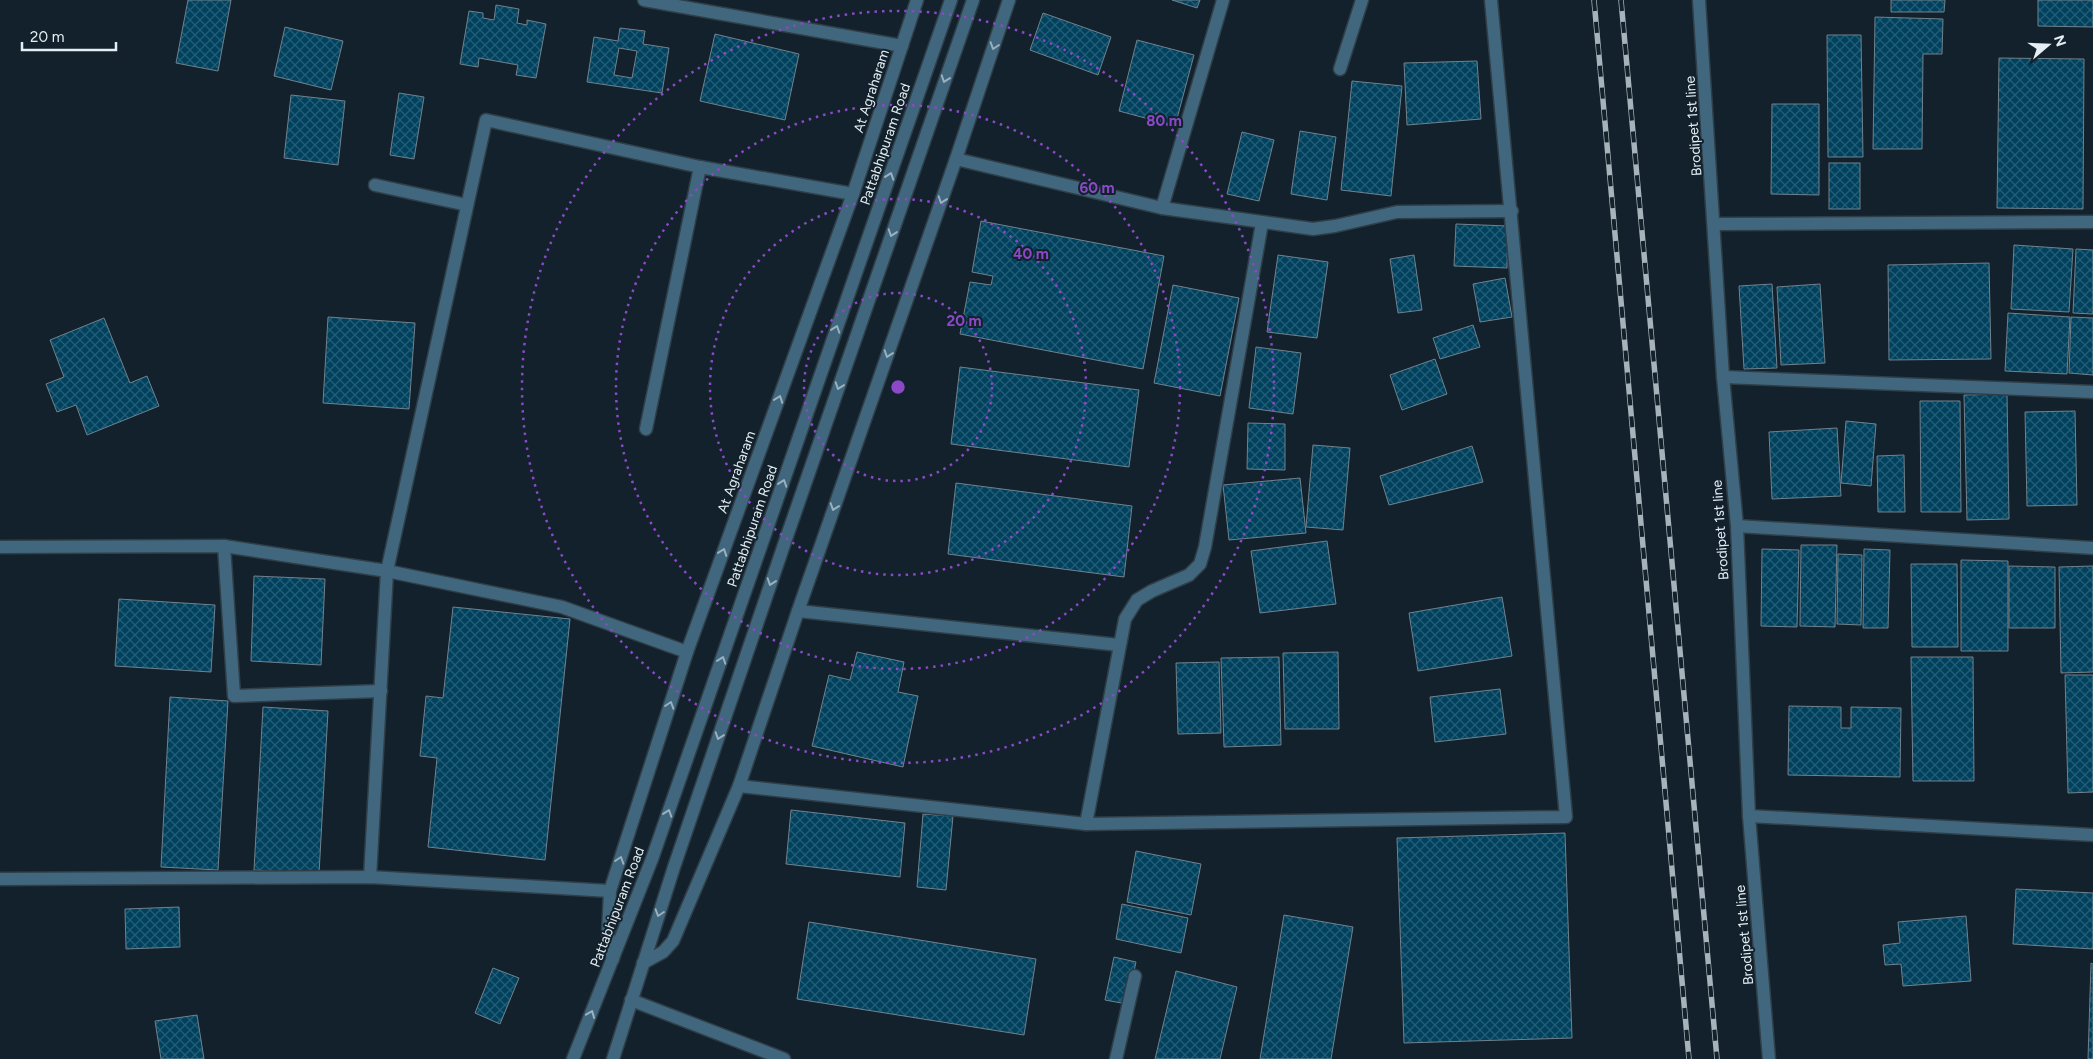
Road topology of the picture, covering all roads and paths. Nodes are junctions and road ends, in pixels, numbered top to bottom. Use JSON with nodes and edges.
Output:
{"nodes":[{"id":1,"x":644,"y":0,"type":"edge"},
{"id":2,"x":917,"y":0,"type":"edge"},
{"id":3,"x":951,"y":0,"type":"edge"},
{"id":4,"x":973,"y":0,"type":"edge"},
{"id":5,"x":1010,"y":0,"type":"edge"},
{"id":6,"x":1223,"y":0,"type":"edge"},
{"id":7,"x":1362,"y":0,"type":"edge"},
{"id":8,"x":1491,"y":0,"type":"edge"},
{"id":9,"x":1699,"y":0,"type":"edge"},
{"id":10,"x":902,"y":46,"type":"junction"},
{"id":11,"x":1340,"y":69,"type":"dead end"},
{"id":12,"x":956,"y":159,"type":"junction"},
{"id":13,"x":700,"y":167,"type":"junction"},
{"id":14,"x":375,"y":185,"type":"dead end"},
{"id":15,"x":853,"y":194,"type":"junction"},
{"id":16,"x":467,"y":205,"type":"junction"},
{"id":17,"x":1162,"y":208,"type":"junction"},
{"id":18,"x":1512,"y":211,"type":"junction"},
{"id":19,"x":2093,"y":222,"type":"edge"},
{"id":20,"x":1262,"y":223,"type":"junction"},
{"id":21,"x":1715,"y":224,"type":"junction"},
{"id":22,"x":1723,"y":377,"type":"junction"},
{"id":23,"x":2093,"y":392,"type":"edge"},
{"id":24,"x":646,"y":429,"type":"dead end"},
{"id":25,"x":1736,"y":526,"type":"junction"},
{"id":26,"x":224,"y":546,"type":"junction"},
{"id":27,"x":0,"y":548,"type":"edge"},
{"id":28,"x":2093,"y":548,"type":"edge"},
{"id":29,"x":388,"y":571,"type":"junction"},
{"id":30,"x":798,"y":611,"type":"junction"},
{"id":31,"x":1119,"y":645,"type":"junction"},
{"id":32,"x":687,"y":652,"type":"junction"},
{"id":33,"x":381,"y":691,"type":"junction"},
{"id":34,"x":739,"y":786,"type":"junction"},
{"id":35,"x":1749,"y":816,"type":"junction"},
{"id":36,"x":1086,"y":824,"type":"junction"},
{"id":37,"x":2093,"y":835,"type":"edge"},
{"id":38,"x":370,"y":877,"type":"junction"},
{"id":39,"x":0,"y":879,"type":"edge"},
{"id":40,"x":610,"y":891,"type":"junction"},
{"id":41,"x":613,"y":959,"type":"junction"},
{"id":42,"x":643,"y":963,"type":"junction"},
{"id":43,"x":1135,"y":976,"type":"dead end"},
{"id":44,"x":631,"y":1000,"type":"junction"},
{"id":45,"x":573,"y":1059,"type":"edge"},
{"id":46,"x":613,"y":1059,"type":"edge"},
{"id":47,"x":784,"y":1059,"type":"edge"},
{"id":48,"x":1116,"y":1059,"type":"edge"},
{"id":49,"x":1769,"y":1059,"type":"edge"}],
"edges":[{"from":1,"to":10,"type":"street"},
{"from":2,"to":10,"type":"street","name":"At Agraharam"},
{"from":41,"to":3,"type":"street","name":"Pattabhipuram Road","one_way":true},
{"from":4,"to":42,"type":"street","one_way":true},
{"from":5,"to":12,"type":"street","one_way":true},
{"from":6,"to":17,"type":"street"},
{"from":7,"to":11,"type":"street"},
{"from":8,"to":18,"type":"street"},
{"from":9,"to":21,"type":"street","name":"Brodipet 1st line"},
{"from":10,"to":15,"type":"street","name":"At Agraharam"},
{"from":12,"to":17,"type":"street"},
{"from":12,"to":30,"type":"street","one_way":true},
{"from":13,"to":15,"type":"street"},
{"from":13,"to":16,"type":"street"},
{"from":13,"to":24,"type":"street"},
{"from":14,"to":16,"type":"street"},
{"from":32,"to":15,"type":"street","name":"At Agraharam","one_way":true},
{"from":16,"to":29,"type":"street"},
{"from":17,"to":20,"type":"street"},
{"from":18,"to":20,"type":"street"},
{"from":18,"to":36,"type":"street"},
{"from":19,"to":21,"type":"street"},
{"from":20,"to":31,"type":"street"},
{"from":21,"to":22,"type":"street","name":"Brodipet 1st line"},
{"from":22,"to":23,"type":"street"},
{"from":22,"to":25,"type":"street","name":"Brodipet 1st line"},
{"from":25,"to":28,"type":"street"},
{"from":25,"to":35,"type":"street","name":"Brodipet 1st line"},
{"from":26,"to":27,"type":"street"},
{"from":26,"to":29,"type":"street"},
{"from":26,"to":33,"type":"street"},
{"from":29,"to":32,"type":"street"},
{"from":29,"to":33,"type":"street"},
{"from":30,"to":31,"type":"street"},
{"from":30,"to":34,"type":"street"},
{"from":31,"to":36,"type":"street"},
{"from":40,"to":32,"type":"street","name":"At Agraharam","one_way":true},
{"from":33,"to":38,"type":"street"},
{"from":34,"to":36,"type":"street"},
{"from":34,"to":42,"type":"street"},
{"from":35,"to":37,"type":"street"},
{"from":35,"to":49,"type":"street","name":"Brodipet 1st line"},
{"from":38,"to":39,"type":"street"},
{"from":38,"to":40,"type":"street"},
{"from":40,"to":41,"type":"street","name":"At Agraharam"},
{"from":45,"to":41,"type":"street","name":"Pattabhipuram Road","one_way":true},
{"from":42,"to":44,"type":"street"},
{"from":43,"to":48,"type":"street"},
{"from":44,"to":46,"type":"street"},
{"from":44,"to":47,"type":"street"}]}
